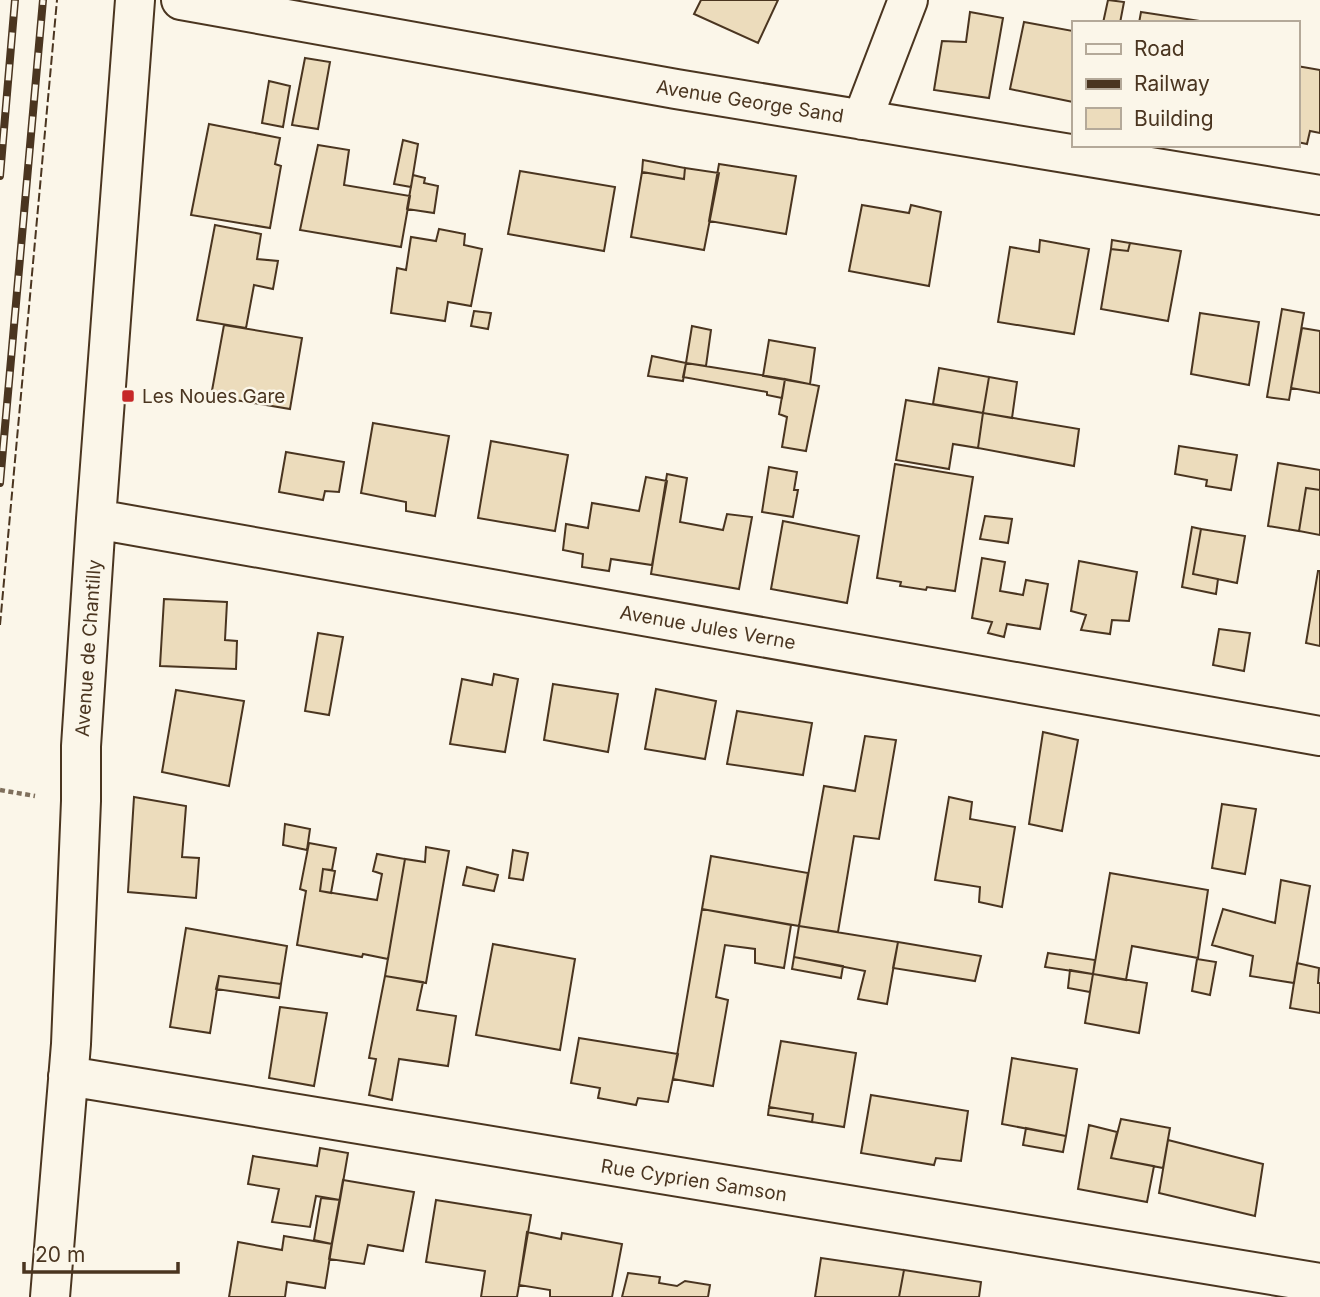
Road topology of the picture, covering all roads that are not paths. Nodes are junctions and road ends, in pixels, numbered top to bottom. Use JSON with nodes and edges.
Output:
{"nodes":[{"id":1,"x":135,"y":0,"type":"edge"},
{"id":2,"x":181,"y":0,"type":"edge"},
{"id":3,"x":908,"y":0,"type":"edge"},
{"id":4,"x":862,"y":120,"type":"junction"},
{"id":5,"x":1320,"y":195,"type":"edge"},
{"id":6,"x":96,"y":519,"type":"junction"},
{"id":7,"x":1320,"y":736,"type":"edge"},
{"id":8,"x":68,"y":1076,"type":"junction"},
{"id":9,"x":1320,"y":1283,"type":"edge"},
{"id":10,"x":50,"y":1297,"type":"edge"}],
"edges":[{"from":1,"to":6,"type":"street","name":"Avenue de Chantilly"},
{"from":2,"to":4,"type":"street","name":"Avenue George Sand"},
{"from":3,"to":4,"type":"street"},
{"from":4,"to":5,"type":"street","name":"Avenue George Sand"},
{"from":6,"to":7,"type":"street","name":"Avenue Jules Verne"},
{"from":6,"to":8,"type":"street","name":"Avenue de Chantilly"},
{"from":8,"to":9,"type":"street","name":"Rue Cyprien Samson"},
{"from":8,"to":10,"type":"street","name":"Avenue de Chantilly"}]}
